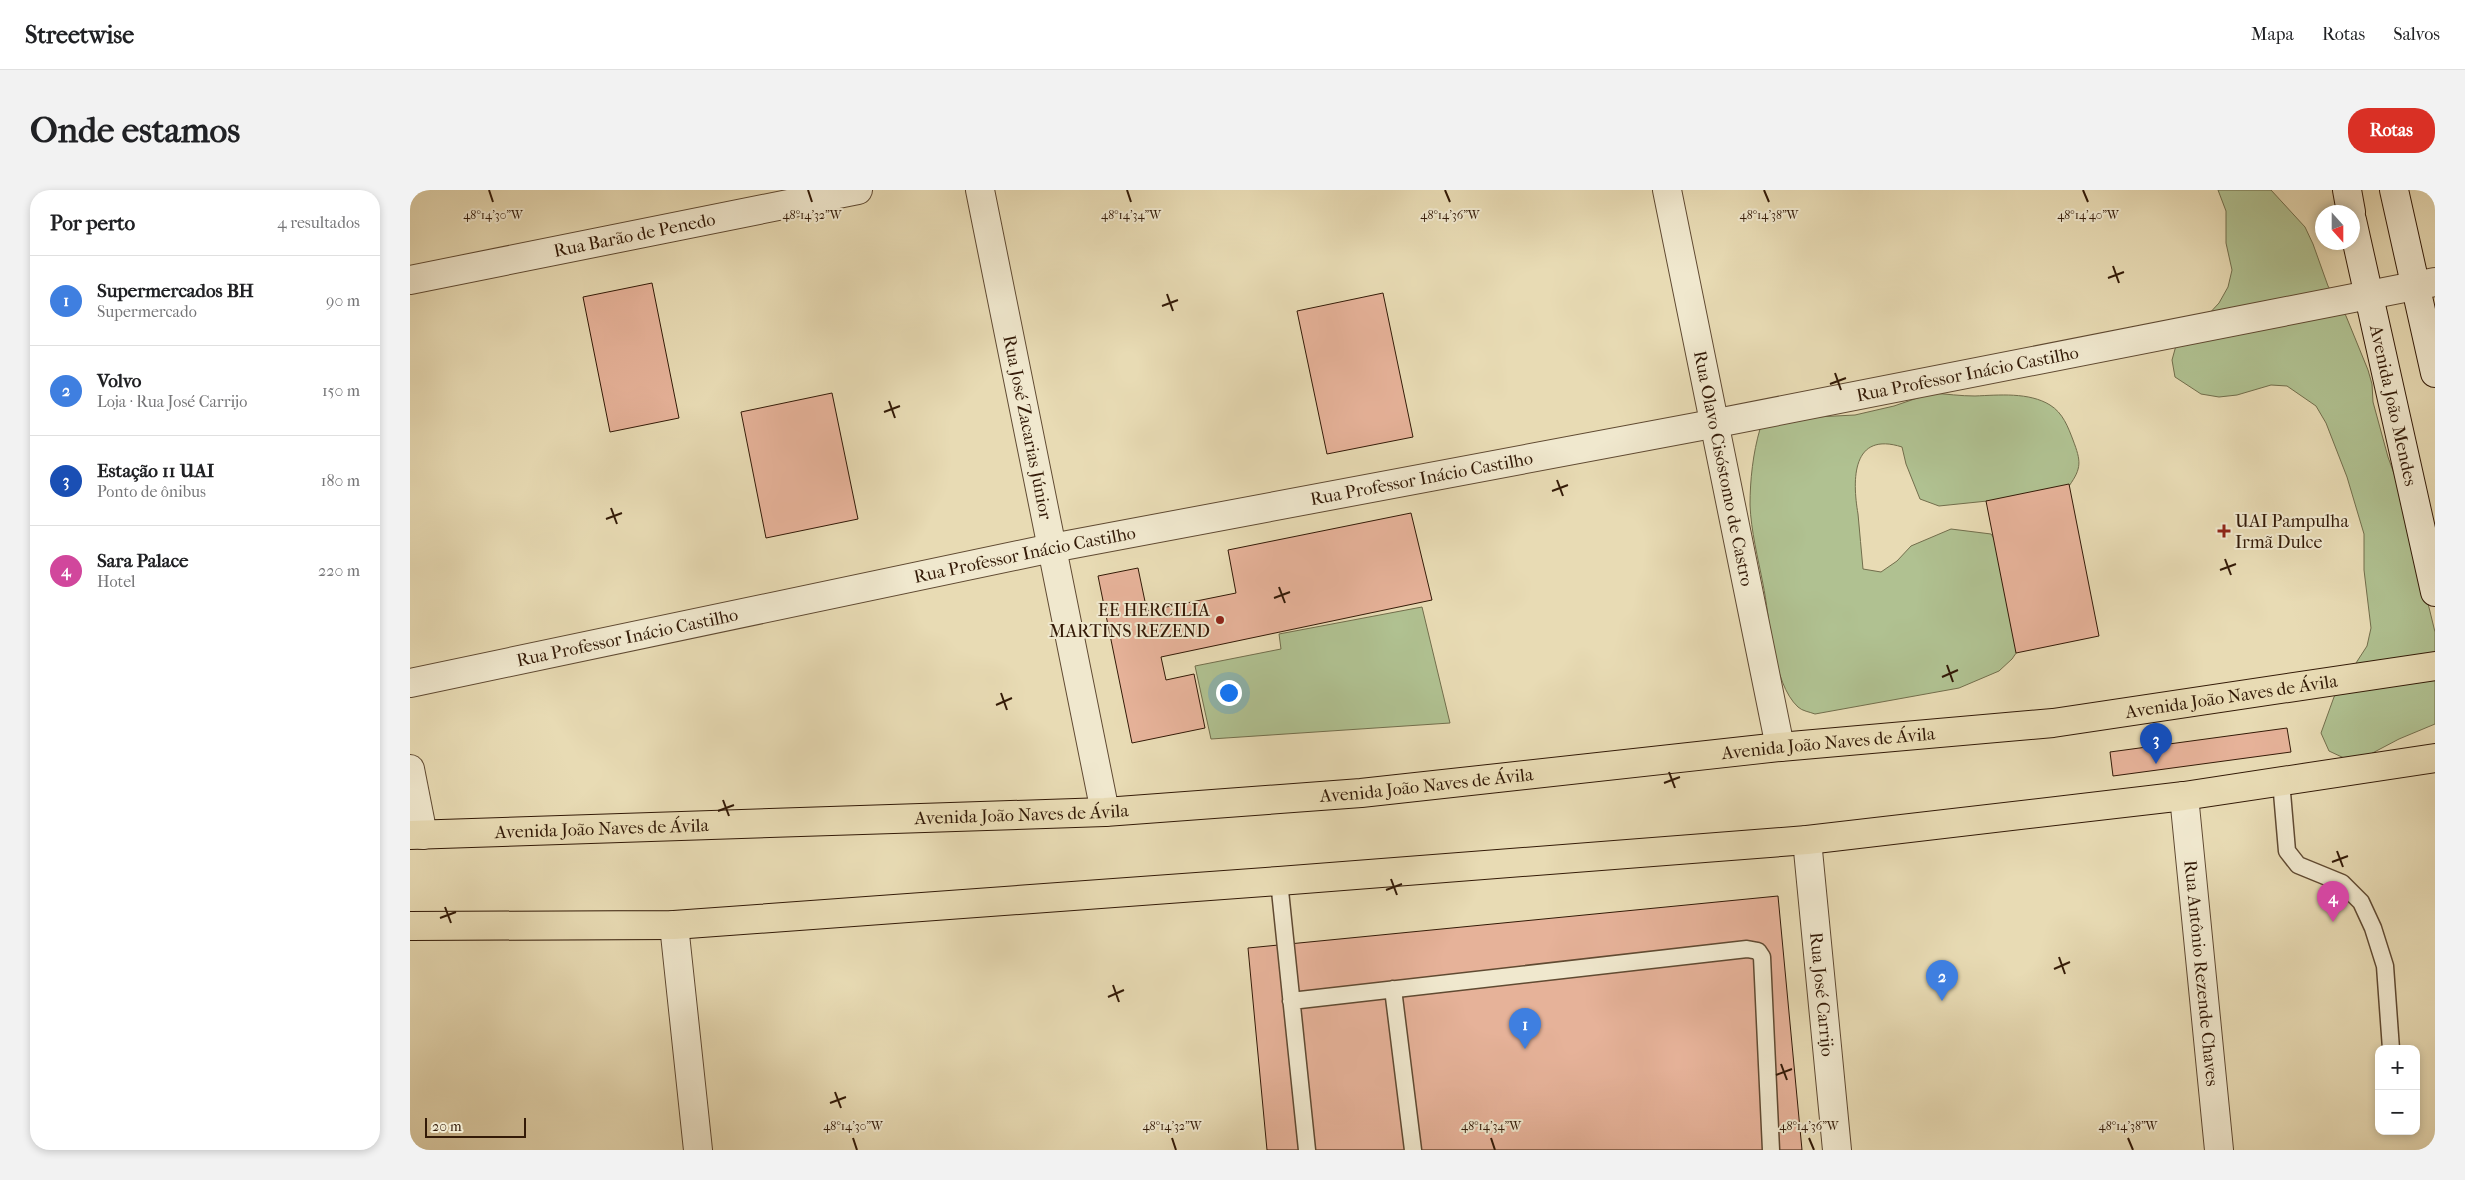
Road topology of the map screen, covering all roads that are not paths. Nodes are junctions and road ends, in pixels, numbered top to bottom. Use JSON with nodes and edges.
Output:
{"nodes":[{"id":1,"x":858,"y":190,"type":"edge"},
{"id":2,"x":980,"y":190,"type":"edge"},
{"id":3,"x":1667,"y":190,"type":"edge"},
{"id":4,"x":2347,"y":190,"type":"edge"},
{"id":5,"x":2394,"y":190,"type":"edge"},
{"id":6,"x":2350,"y":205,"type":"edge"},
{"id":7,"x":2358,"y":250,"type":"edge"},
{"id":8,"x":410,"y":280,"type":"edge"},
{"id":9,"x":2424,"y":284,"type":"edge"},
{"id":10,"x":2368,"y":296,"type":"junction"},
{"id":11,"x":2435,"y":373,"type":"edge"},
{"id":12,"x":1712,"y":424,"type":"junction"},
{"id":13,"x":1052,"y":548,"type":"junction"},
{"id":14,"x":2435,"y":592,"type":"edge"},
{"id":15,"x":2435,"y":666,"type":"edge"},
{"id":16,"x":410,"y":683,"type":"edge"},
{"id":17,"x":1780,"y":748,"type":"junction"},
{"id":18,"x":2435,"y":758,"type":"edge"},
{"id":19,"x":410,"y":769,"type":"edge"},
{"id":20,"x":2281,"y":781,"type":"junction"},
{"id":21,"x":2184,"y":796,"type":"junction"},
{"id":22,"x":1105,"y":812,"type":"junction"},
{"id":23,"x":417,"y":835,"type":"edge"},
{"id":24,"x":1807,"y":840,"type":"junction"},
{"id":25,"x":1279,"y":881,"type":"junction"},
{"id":26,"x":674,"y":925,"type":"junction"},
{"id":27,"x":410,"y":926,"type":"edge"},
{"id":28,"x":1393,"y":989,"type":"junction"},
{"id":29,"x":1291,"y":1001,"type":"junction"},
{"id":30,"x":2391,"y":1045,"type":"edge"},
{"id":31,"x":698,"y":1150,"type":"edge"},
{"id":32,"x":1308,"y":1150,"type":"edge"},
{"id":33,"x":1413,"y":1150,"type":"edge"},
{"id":34,"x":1771,"y":1150,"type":"edge"},
{"id":35,"x":1837,"y":1150,"type":"edge"},
{"id":36,"x":2219,"y":1150,"type":"edge"}],
"edges":[{"from":1,"to":8,"type":"street","name":"Rua Barão de Penedo"},
{"from":2,"to":13,"type":"street","name":"Rua José Zacarias Júnior"},
{"from":3,"to":12,"type":"street","name":"Rua Olavo Cisóstomo de Castro"},
{"from":4,"to":6,"type":"street"},
{"from":5,"to":9,"type":"street"},
{"from":7,"to":10,"type":"street","name":"Avenida João Mendes"},
{"from":9,"to":10,"type":"street","name":"Rua Professor Inácio Castilho"},
{"from":9,"to":11,"type":"street"},
{"from":10,"to":12,"type":"street","name":"Rua Professor Inácio Castilho"},
{"from":10,"to":14,"type":"street","name":"Avenida João Mendes"},
{"from":12,"to":13,"type":"street","name":"Rua Professor Inácio Castilho"},
{"from":12,"to":17,"type":"street","name":"Rua Olavo Cisóstomo de Castro"},
{"from":13,"to":16,"type":"street","name":"Rua Professor Inácio Castilho"},
{"from":13,"to":22,"type":"street","name":"Rua José Zacarias Júnior"},
{"from":15,"to":17,"type":"main road","name":"Avenida João Naves de Ávila"},
{"from":17,"to":22,"type":"main road","name":"Avenida João Naves de Ávila"},
{"from":18,"to":20,"type":"main road"},
{"from":19,"to":23,"type":"street"},
{"from":20,"to":21,"type":"main road"},
{"from":20,"to":30,"type":"lane"},
{"from":21,"to":24,"type":"main road"},
{"from":21,"to":36,"type":"street","name":"Rua Antônio Rezende Chaves"},
{"from":22,"to":23,"type":"main road","name":"Avenida João Naves de Ávila"},
{"from":24,"to":25,"type":"main road"},
{"from":24,"to":35,"type":"street","name":"Rua José Carrijo"},
{"from":25,"to":26,"type":"main road"},
{"from":25,"to":29,"type":"lane"},
{"from":26,"to":27,"type":"main road"},
{"from":26,"to":31,"type":"street"},
{"from":28,"to":29,"type":"lane"},
{"from":28,"to":33,"type":"lane"},
{"from":28,"to":34,"type":"lane"},
{"from":29,"to":32,"type":"lane"}]}
